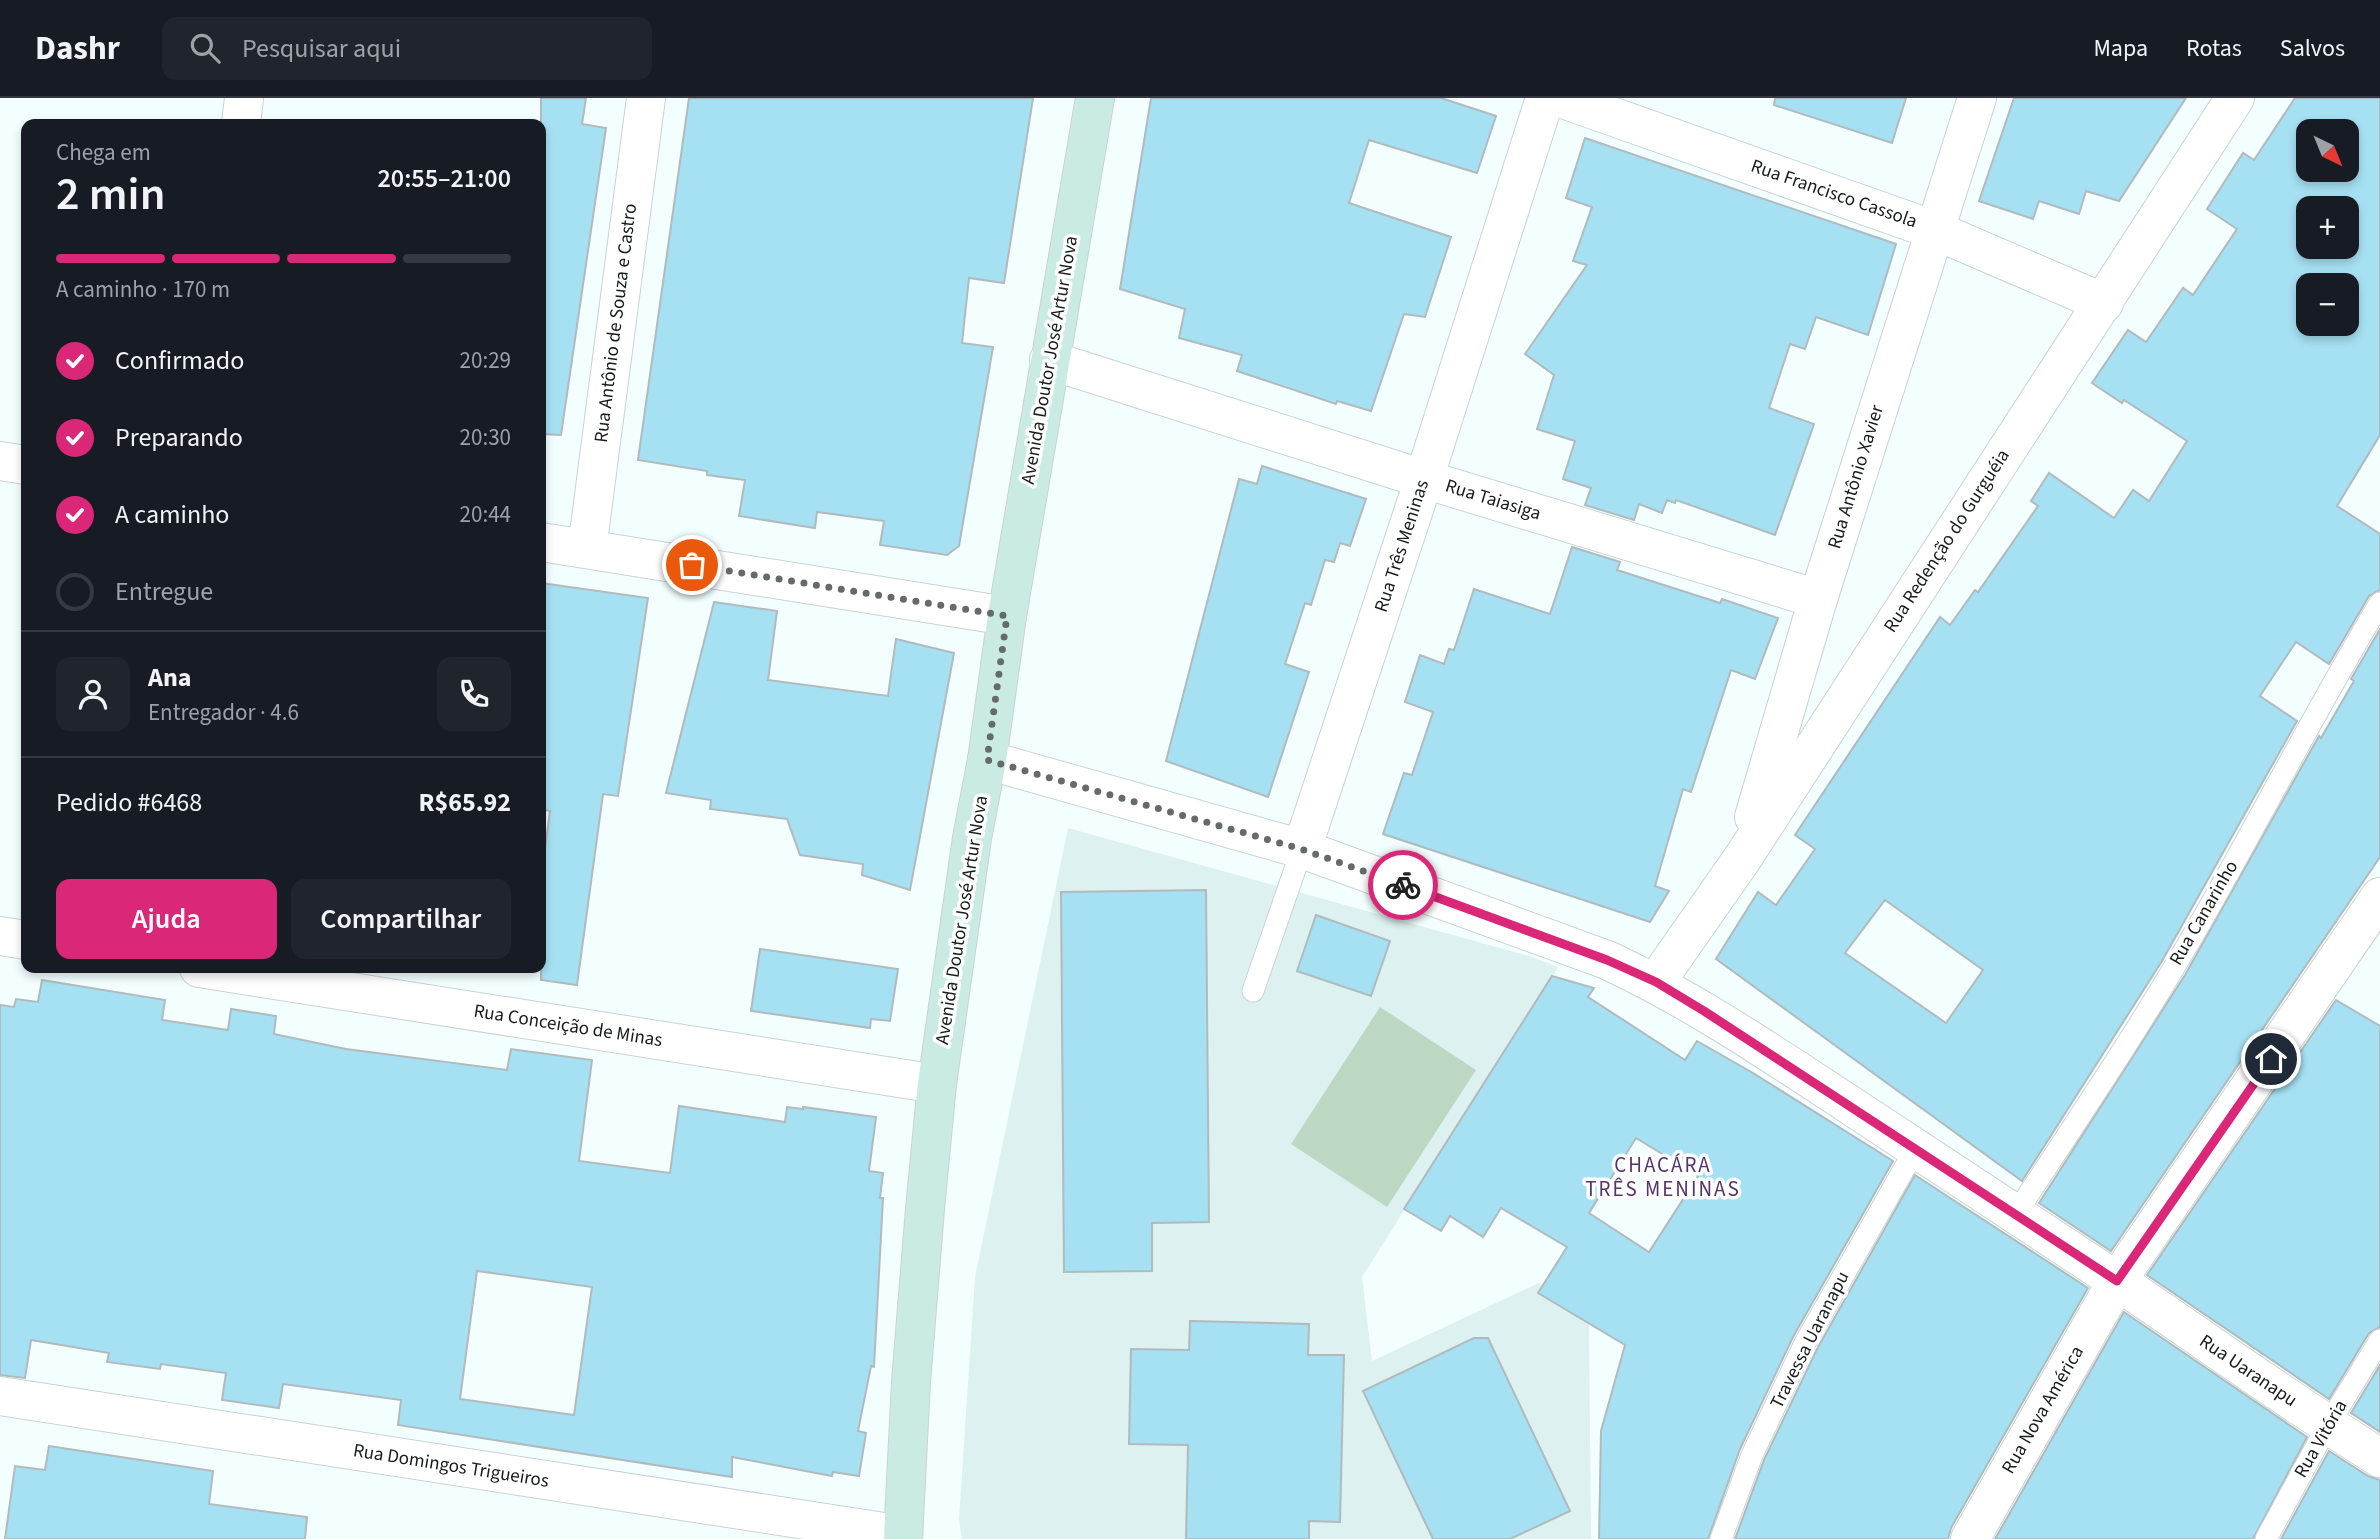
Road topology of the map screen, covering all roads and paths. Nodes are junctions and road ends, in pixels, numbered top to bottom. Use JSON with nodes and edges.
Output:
{"nodes":[{"id":1,"x":244,"y":98,"type":"edge"},
{"id":2,"x":646,"y":98,"type":"edge"},
{"id":3,"x":1095,"y":98,"type":"edge"},
{"id":4,"x":1545,"y":98,"type":"edge"},
{"id":5,"x":1560,"y":98,"type":"edge"},
{"id":6,"x":1977,"y":98,"type":"edge"},
{"id":7,"x":2235,"y":98,"type":"edge"},
{"id":8,"x":242,"y":119,"type":"edge"},
{"id":9,"x":1934,"y":230,"type":"junction"},
{"id":10,"x":2104,"y":303,"type":"junction"},
{"id":11,"x":1049,"y":360,"type":"junction"},
{"id":12,"x":0,"y":461,"type":"edge"},
{"id":13,"x":21,"y":464,"type":"edge"},
{"id":14,"x":1424,"y":479,"type":"junction"},
{"id":15,"x":546,"y":543,"type":"edge"},
{"id":16,"x":587,"y":549,"type":"junction"},
{"id":17,"x":1818,"y":599,"type":"junction"},
{"id":18,"x":2380,"y":603,"type":"edge"},
{"id":19,"x":1007,"y":616,"type":"junction"},
{"id":20,"x":987,"y":760,"type":"junction"},
{"id":21,"x":1301,"y":849,"type":"junction"},
{"id":22,"x":1742,"y":859,"type":"junction"},
{"id":23,"x":2380,"y":897,"type":"edge"},
{"id":24,"x":0,"y":936,"type":"edge"},
{"id":25,"x":21,"y":939,"type":"edge"},
{"id":26,"x":232,"y":973,"type":"edge"},
{"id":27,"x":1656,"y":982,"type":"junction"},
{"id":28,"x":1252,"y":991,"type":"dead end"},
{"id":29,"x":937,"y":1084,"type":"junction"},
{"id":30,"x":1916,"y":1148,"type":"junction"},
{"id":31,"x":2015,"y":1214,"type":"junction"},
{"id":32,"x":2117,"y":1281,"type":"junction"},
{"id":33,"x":2380,"y":1340,"type":"edge"},
{"id":34,"x":0,"y":1396,"type":"edge"},
{"id":35,"x":2328,"y":1425,"type":"junction"},
{"id":36,"x":2380,"y":1458,"type":"edge"},
{"id":37,"x":903,"y":1537,"type":"edge"},
{"id":38,"x":1721,"y":1539,"type":"edge"},
{"id":39,"x":1970,"y":1539,"type":"edge"},
{"id":40,"x":2266,"y":1539,"type":"edge"}],
"edges":[{"from":1,"to":8,"type":"street"},
{"from":2,"to":16,"type":"street","name":"Rua Antônio de Souza e Castro"},
{"from":3,"to":11,"type":"main road","name":"Avenida Doutor José Artur Nova"},
{"from":4,"to":14,"type":"street","name":"Rua Três Meninas"},
{"from":5,"to":9,"type":"street","name":"Rua Francisco Cassola"},
{"from":6,"to":9,"type":"street","name":"Rua Antônio Xavier"},
{"from":7,"to":10,"type":"street","name":"Rua Redenção do Gurguéia"},
{"from":9,"to":10,"type":"street","name":"Rua Francisco Cassola"},
{"from":9,"to":17,"type":"street","name":"Rua Antônio Xavier"},
{"from":10,"to":22,"type":"street","name":"Rua Redenção do Gurguéia"},
{"from":11,"to":14,"type":"street","name":"Rua Taiasiga"},
{"from":11,"to":19,"type":"main road","name":"Avenida Doutor José Artur Nova"},
{"from":12,"to":13,"type":"street"},
{"from":14,"to":17,"type":"street","name":"Rua Taiasiga"},
{"from":14,"to":21,"type":"street","name":"Rua Três Meninas"},
{"from":15,"to":16,"type":"street"},
{"from":16,"to":19,"type":"street"},
{"from":17,"to":22,"type":"street","name":"Rua Antônio Xavier"},
{"from":18,"to":31,"type":"lane","name":"Rua Canarinho"},
{"from":19,"to":20,"type":"main road","name":"Avenida Doutor José Artur Nova"},
{"from":20,"to":21,"type":"street","name":"Rua Uaranapu"},
{"from":20,"to":29,"type":"main road","name":"Avenida Doutor José Artur Nova"},
{"from":21,"to":27,"type":"street","name":"Rua Uaranapu"},
{"from":21,"to":28,"type":"lane","name":"Rua Três Meninas"},
{"from":22,"to":27,"type":"street","name":"Rua Redenção do Gurguéia"},
{"from":23,"to":32,"type":"street","name":"Rua Nova América"},
{"from":24,"to":25,"type":"street"},
{"from":26,"to":29,"type":"street","name":"Rua Conceição de Minas"},
{"from":27,"to":30,"type":"street","name":"Rua Uaranapu"},
{"from":29,"to":37,"type":"main road","name":"Avenida Doutor José Artur Nova"},
{"from":30,"to":31,"type":"street","name":"Rua Uaranapu"},
{"from":30,"to":38,"type":"lane","name":"Travessa Uaranapu"},
{"from":31,"to":32,"type":"street","name":"Rua Uaranapu"},
{"from":32,"to":35,"type":"street","name":"Rua Uaranapu"},
{"from":32,"to":39,"type":"street","name":"Rua Nova América"},
{"from":33,"to":35,"type":"lane","name":"Rua Vitória"},
{"from":34,"to":37,"type":"street","name":"Rua Domingos Trigueiros"},
{"from":35,"to":36,"type":"street","name":"Rua Uaranapu"},
{"from":35,"to":40,"type":"lane","name":"Rua Vitória"}]}
